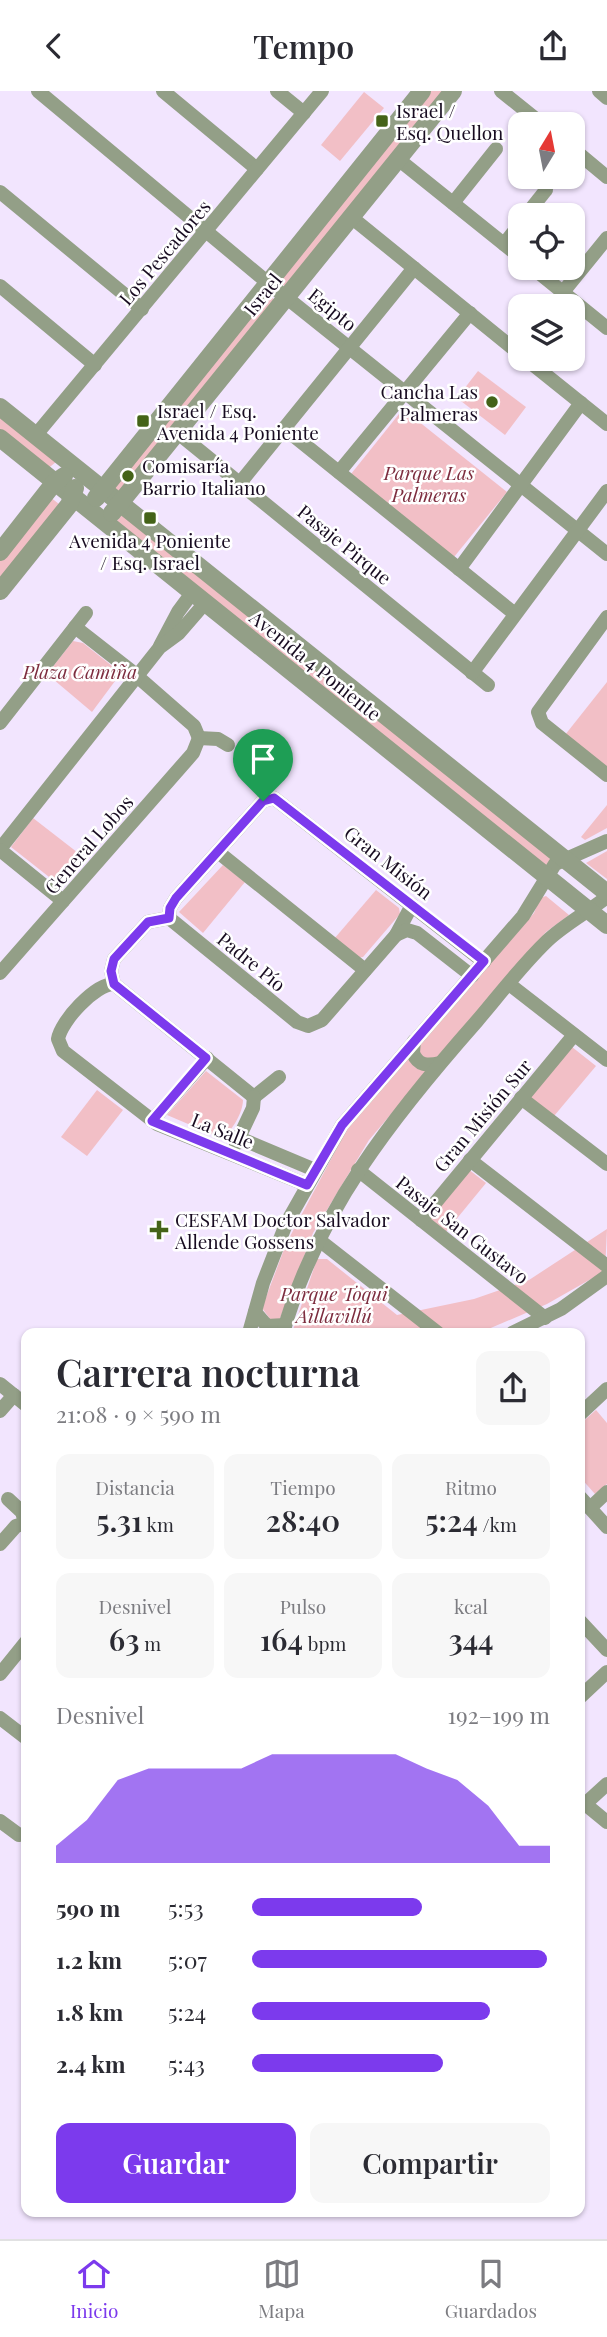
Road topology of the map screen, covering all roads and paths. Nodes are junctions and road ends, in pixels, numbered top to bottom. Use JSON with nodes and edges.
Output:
{"nodes":[{"id":1,"x":38,"y":91,"type":"edge"},
{"id":2,"x":163,"y":91,"type":"edge"},
{"id":3,"x":277,"y":91,"type":"edge"},
{"id":4,"x":322,"y":91,"type":"edge"},
{"id":5,"x":422,"y":91,"type":"edge"},
{"id":6,"x":453,"y":91,"type":"edge"},
{"id":7,"x":501,"y":91,"type":"edge"},
{"id":8,"x":599,"y":91,"type":"edge"},
{"id":9,"x":607,"y":98,"type":"edge"},
{"id":10,"x":527,"y":112,"type":"edge"},
{"id":11,"x":304,"y":113,"type":"junction"},
{"id":12,"x":496,"y":149,"type":"dead end"},
{"id":13,"x":398,"y":159,"type":"junction"},
{"id":14,"x":585,"y":159,"type":"edge"},
{"id":15,"x":257,"y":169,"type":"junction"},
{"id":16,"x":607,"y":177,"type":"edge"},
{"id":17,"x":546,"y":191,"type":"dead end"},
{"id":18,"x":0,"y":192,"type":"edge"},
{"id":19,"x":453,"y":203,"type":"junction"},
{"id":20,"x":536,"y":203,"type":"edge"},
{"id":21,"x":351,"y":217,"type":"junction"},
{"id":22,"x":206,"y":231,"type":"junction"},
{"id":23,"x":508,"y":239,"type":"edge"},
{"id":24,"x":606,"y":241,"type":"edge"},
{"id":25,"x":504,"y":244,"type":"junction"},
{"id":26,"x":508,"y":247,"type":"edge"},
{"id":27,"x":414,"y":268,"type":"junction"},
{"id":28,"x":548,"y":280,"type":"edge"},
{"id":29,"x":268,"y":282,"type":"junction"},
{"id":30,"x":0,"y":286,"type":"edge"},
{"id":31,"x":563,"y":292,"type":"junction"},
{"id":32,"x":287,"y":297,"type":"junction"},
{"id":33,"x":142,"y":309,"type":"junction"},
{"id":34,"x":470,"y":313,"type":"junction"},
{"id":35,"x":607,"y":328,"type":"edge"},
{"id":36,"x":508,"y":343,"type":"edge"},
{"id":37,"x":350,"y":348,"type":"junction"},
{"id":38,"x":95,"y":365,"type":"junction"},
{"id":39,"x":541,"y":371,"type":"edge"},
{"id":40,"x":405,"y":392,"type":"junction"},
{"id":41,"x":581,"y":403,"type":"junction"},
{"id":42,"x":0,"y":407,"type":"edge"},
{"id":43,"x":607,"y":424,"type":"edge"},
{"id":44,"x":284,"y":428,"type":"junction"},
{"id":45,"x":178,"y":433,"type":"junction"},
{"id":46,"x":35,"y":436,"type":"junction"},
{"id":47,"x":0,"y":438,"type":"edge"},
{"id":48,"x":77,"y":471,"type":"junction"},
{"id":49,"x":338,"y":472,"type":"junction"},
{"id":50,"x":54,"y":483,"type":"junction"},
{"id":51,"x":240,"y":484,"type":"junction"},
{"id":52,"x":520,"y":485,"type":"junction"},
{"id":53,"x":101,"y":489,"type":"junction"},
{"id":54,"x":607,"y":491,"type":"edge"},
{"id":55,"x":72,"y":497,"type":"junction"},
{"id":56,"x":120,"y":505,"type":"junction"},
{"id":57,"x":100,"y":518,"type":"junction"},
{"id":58,"x":578,"y":530,"type":"junction"},
{"id":59,"x":0,"y":552,"type":"edge"},
{"id":60,"x":607,"y":554,"type":"edge"},
{"id":61,"x":458,"y":569,"type":"junction"},
{"id":62,"x":0,"y":591,"type":"edge"},
{"id":63,"x":199,"y":598,"type":"junction"},
{"id":64,"x":86,"y":613,"type":"dead end"},
{"id":65,"x":515,"y":614,"type":"junction"},
{"id":66,"x":607,"y":617,"type":"edge"},
{"id":67,"x":75,"y":627,"type":"junction"},
{"id":68,"x":472,"y":673,"type":"junction"},
{"id":69,"x":136,"y":677,"type":"junction"},
{"id":70,"x":488,"y":685,"type":"dead end"},
{"id":71,"x":0,"y":723,"type":"edge"},
{"id":72,"x":199,"y":738,"type":"junction"},
{"id":73,"x":228,"y":745,"type":"dead end"},
{"id":74,"x":607,"y":775,"type":"edge"},
{"id":75,"x":607,"y":841,"type":"edge"},
{"id":76,"x":0,"y":850,"type":"edge"},
{"id":77,"x":218,"y":852,"type":"junction"},
{"id":78,"x":563,"y":858,"type":"junction"},
{"id":79,"x":546,"y":876,"type":"junction"},
{"id":80,"x":607,"y":895,"type":"edge"},
{"id":81,"x":63,"y":901,"type":"junction"},
{"id":82,"x":412,"y":905,"type":"junction"},
{"id":83,"x":590,"y":911,"type":"junction"},
{"id":84,"x":169,"y":918,"type":"junction"},
{"id":85,"x":607,"y":925,"type":"edge"},
{"id":86,"x":396,"y":935,"type":"junction"},
{"id":87,"x":484,"y":961,"type":"junction"},
{"id":88,"x":3,"y":965,"type":"edge"},
{"id":89,"x":365,"y":970,"type":"junction"},
{"id":90,"x":472,"y":976,"type":"junction"},
{"id":91,"x":114,"y":984,"type":"junction"},
{"id":92,"x":509,"y":984,"type":"junction"},
{"id":93,"x":574,"y":1035,"type":"junction"},
{"id":94,"x":414,"y":1041,"type":"junction"},
{"id":95,"x":206,"y":1058,"type":"junction"},
{"id":96,"x":607,"y":1060,"type":"edge"},
{"id":97,"x":440,"y":1063,"type":"junction"},
{"id":98,"x":279,"y":1077,"type":"dead end"},
{"id":99,"x":254,"y":1097,"type":"junction"},
{"id":100,"x":521,"y":1098,"type":"junction"},
{"id":101,"x":152,"y":1121,"type":"junction"},
{"id":102,"x":239,"y":1138,"type":"junction"},
{"id":103,"x":231,"y":1154,"type":"junction"},
{"id":104,"x":470,"y":1160,"type":"junction"},
{"id":105,"x":607,"y":1164,"type":"edge"},
{"id":106,"x":315,"y":1170,"type":"junction"},
{"id":107,"x":358,"y":1170,"type":"junction"},
{"id":108,"x":307,"y":1185,"type":"junction"},
{"id":109,"x":421,"y":1220,"type":"junction"},
{"id":110,"x":319,"y":1240,"type":"junction"},
{"id":111,"x":607,"y":1266,"type":"edge"},
{"id":112,"x":607,"y":1276,"type":"edge"},
{"id":113,"x":255,"y":1312,"type":"junction"},
{"id":114,"x":545,"y":1318,"type":"junction"},
{"id":115,"x":250,"y":1328,"type":"edge"},
{"id":116,"x":276,"y":1328,"type":"edge"},
{"id":117,"x":284,"y":1328,"type":"edge"},
{"id":118,"x":432,"y":1328,"type":"edge"},
{"id":119,"x":523,"y":1328,"type":"edge"},
{"id":120,"x":0,"y":1384,"type":"edge"},
{"id":121,"x":607,"y":1389,"type":"edge"},
{"id":122,"x":14,"y":1395,"type":"junction"},
{"id":123,"x":21,"y":1401,"type":"edge"},
{"id":124,"x":585,"y":1409,"type":"edge"},
{"id":125,"x":0,"y":1411,"type":"edge"},
{"id":126,"x":607,"y":1492,"type":"edge"},
{"id":127,"x":8,"y":1499,"type":"dead end"},
{"id":128,"x":585,"y":1503,"type":"edge"},
{"id":129,"x":590,"y":1508,"type":"junction"},
{"id":130,"x":21,"y":1511,"type":"edge"},
{"id":131,"x":21,"y":1524,"type":"edge"},
{"id":132,"x":607,"y":1527,"type":"edge"},
{"id":133,"x":0,"y":1544,"type":"edge"},
{"id":134,"x":585,"y":1626,"type":"edge"},
{"id":135,"x":21,"y":1648,"type":"edge"},
{"id":136,"x":607,"y":1650,"type":"edge"},
{"id":137,"x":607,"y":1672,"type":"edge"},
{"id":138,"x":0,"y":1674,"type":"edge"},
{"id":139,"x":585,"y":1692,"type":"edge"},
{"id":140,"x":0,"y":1718,"type":"edge"},
{"id":141,"x":21,"y":1734,"type":"edge"},
{"id":142,"x":607,"y":1784,"type":"edge"},
{"id":143,"x":585,"y":1799,"type":"edge"},
{"id":144,"x":585,"y":1804,"type":"edge"},
{"id":145,"x":0,"y":1822,"type":"edge"},
{"id":146,"x":607,"y":1822,"type":"edge"},
{"id":147,"x":19,"y":1835,"type":"dead end"}],
"edges":[{"from":1,"to":22,"type":"street","name":"Egipto"},
{"from":2,"to":15,"type":"street"},
{"from":3,"to":11,"type":"street"},
{"from":4,"to":11,"type":"street","name":"Los Pescadores"},
{"from":5,"to":29,"type":"street","name":"Israel"},
{"from":6,"to":13,"type":"street","name":"Israel"},
{"from":7,"to":10,"type":"street"},
{"from":8,"to":9,"type":"street"},
{"from":11,"to":15,"type":"street","name":"Los Pescadores"},
{"from":12,"to":19,"type":"street"},
{"from":13,"to":19,"type":"street"},
{"from":13,"to":21,"type":"street","name":"Israel"},
{"from":14,"to":16,"type":"street"},
{"from":15,"to":22,"type":"street","name":"Los Pescadores"},
{"from":17,"to":20,"type":"street"},
{"from":18,"to":33,"type":"street"},
{"from":19,"to":25,"type":"street"},
{"from":21,"to":27,"type":"street"},
{"from":21,"to":32,"type":"street","name":"Israel"},
{"from":22,"to":29,"type":"street","name":"Egipto"},
{"from":22,"to":33,"type":"street","name":"Los Pescadores"},
{"from":23,"to":25,"type":"street"},
{"from":24,"to":31,"type":"street"},
{"from":25,"to":26,"type":"street"},
{"from":27,"to":34,"type":"street"},
{"from":27,"to":37,"type":"street"},
{"from":28,"to":31,"type":"street"},
{"from":29,"to":32,"type":"street","name":"Egipto"},
{"from":29,"to":53,"type":"street","name":"Israel"},
{"from":30,"to":38,"type":"street"},
{"from":31,"to":35,"type":"street"},
{"from":32,"to":37,"type":"street","name":"Egipto"},
{"from":32,"to":45,"type":"street","name":"Israel"},
{"from":33,"to":38,"type":"street","name":"Los Pescadores"},
{"from":34,"to":36,"type":"street"},
{"from":34,"to":40,"type":"street"},
{"from":37,"to":40,"type":"street","name":"Egipto"},
{"from":37,"to":44,"type":"street"},
{"from":38,"to":46,"type":"street","name":"Los Pescadores"},
{"from":39,"to":41,"type":"street"},
{"from":40,"to":49,"type":"street"},
{"from":40,"to":52,"type":"street","name":"Egipto"},
{"from":41,"to":43,"type":"street"},
{"from":41,"to":52,"type":"street"},
{"from":42,"to":46,"type":"street","name":"Avenida 4 Poniente"},
{"from":44,"to":49,"type":"street"},
{"from":44,"to":51,"type":"street"},
{"from":45,"to":51,"type":"street","name":"Pasaje Pirque"},
{"from":45,"to":56,"type":"street","name":"Israel"},
{"from":46,"to":48,"type":"street","name":"Avenida 4 Poniente"},
{"from":47,"to":50,"type":"street","name":"Avenida 4 Poniente"},
{"from":48,"to":50,"type":"street"},
{"from":48,"to":53,"type":"street","name":"Avenida 4 Poniente"},
{"from":48,"to":55,"type":"street"},
{"from":49,"to":61,"type":"street"},
{"from":50,"to":55,"type":"street","name":"Avenida 4 Poniente"},
{"from":50,"to":59,"type":"street"},
{"from":51,"to":68,"type":"street","name":"Pasaje Pirque"},
{"from":52,"to":58,"type":"street","name":"Egipto"},
{"from":52,"to":61,"type":"street"},
{"from":53,"to":56,"type":"street","name":"Avenida 4 Poniente"},
{"from":53,"to":57,"type":"street"},
{"from":54,"to":58,"type":"street"},
{"from":55,"to":57,"type":"street","name":"Avenida 4 Poniente"},
{"from":55,"to":62,"type":"street"},
{"from":56,"to":57,"type":"street","name":"Israel"},
{"from":56,"to":78,"type":"street","name":"Avenida 4 Poniente"},
{"from":57,"to":63,"type":"street","name":"Avenida 4 Poniente"},
{"from":58,"to":60,"type":"street","name":"Egipto"},
{"from":58,"to":65,"type":"street"},
{"from":61,"to":65,"type":"street"},
{"from":63,"to":69,"type":"street"},
{"from":63,"to":79,"type":"street","name":"Avenida 4 Poniente"},
{"from":64,"to":67,"type":"street"},
{"from":65,"to":68,"type":"street"},
{"from":66,"to":74,"type":"street"},
{"from":67,"to":69,"type":"street"},
{"from":67,"to":71,"type":"street"},
{"from":68,"to":70,"type":"street","name":"Pasaje Pirque"},
{"from":69,"to":72,"type":"street"},
{"from":69,"to":76,"type":"street"},
{"from":72,"to":73,"type":"street"},
{"from":72,"to":81,"type":"street","name":"General Lobos"},
{"from":75,"to":78,"type":"street"},
{"from":76,"to":81,"type":"street"},
{"from":77,"to":82,"type":"street","name":"Gran Misión"},
{"from":77,"to":84,"type":"street"},
{"from":77,"to":89,"type":"street"},
{"from":78,"to":79,"type":"street"},
{"from":78,"to":80,"type":"street","name":"Avenida 4 Poniente"},
{"from":79,"to":83,"type":"street","name":"Avenida 4 Poniente"},
{"from":79,"to":87,"type":"street"},
{"from":80,"to":83,"type":"street"},
{"from":81,"to":88,"type":"street","name":"General Lobos"},
{"from":82,"to":86,"type":"street","name":"Padre Pío"},
{"from":82,"to":87,"type":"street","name":"Gran Misión"},
{"from":83,"to":85,"type":"street","name":"Avenida 4 Poniente"},
{"from":83,"to":92,"type":"street"},
{"from":84,"to":89,"type":"street","name":"Padre Pío"},
{"from":84,"to":91,"type":"street"},
{"from":86,"to":89,"type":"street","name":"Padre Pío"},
{"from":86,"to":90,"type":"street"},
{"from":87,"to":90,"type":"street"},
{"from":90,"to":94,"type":"street"},
{"from":91,"to":95,"type":"street"},
{"from":91,"to":101,"type":"street","name":"La Salle"},
{"from":92,"to":93,"type":"street"},
{"from":92,"to":97,"type":"street"},
{"from":93,"to":96,"type":"street"},
{"from":93,"to":100,"type":"street","name":"Gran Misión Sur"},
{"from":94,"to":97,"type":"street"},
{"from":94,"to":106,"type":"street"},
{"from":95,"to":99,"type":"street"},
{"from":95,"to":101,"type":"street"},
{"from":97,"to":107,"type":"street"},
{"from":98,"to":99,"type":"street"},
{"from":99,"to":102,"type":"street"},
{"from":100,"to":104,"type":"street","name":"Gran Misión Sur"},
{"from":100,"to":105,"type":"street"},
{"from":101,"to":103,"type":"street","name":"La Salle"},
{"from":102,"to":103,"type":"street"},
{"from":102,"to":106,"type":"street","name":"La Salle"},
{"from":103,"to":108,"type":"street","name":"La Salle"},
{"from":104,"to":109,"type":"street","name":"Gran Misión Sur"},
{"from":104,"to":111,"type":"street"},
{"from":106,"to":108,"type":"street"},
{"from":107,"to":109,"type":"street","name":"Pasaje San Gustavo"},
{"from":107,"to":110,"type":"street"},
{"from":108,"to":113,"type":"street"},
{"from":109,"to":114,"type":"street","name":"Pasaje San Gustavo"},
{"from":110,"to":117,"type":"street"},
{"from":110,"to":118,"type":"street"},
{"from":112,"to":114,"type":"street"},
{"from":113,"to":115,"type":"street"},
{"from":113,"to":116,"type":"street"},
{"from":114,"to":119,"type":"street"},
{"from":120,"to":122,"type":"street"},
{"from":121,"to":124,"type":"street"},
{"from":122,"to":123,"type":"street"},
{"from":122,"to":125,"type":"street"},
{"from":126,"to":129,"type":"street"},
{"from":127,"to":130,"type":"street"},
{"from":128,"to":129,"type":"street"},
{"from":129,"to":132,"type":"street"},
{"from":131,"to":133,"type":"street"},
{"from":134,"to":136,"type":"street"},
{"from":135,"to":138,"type":"street"},
{"from":137,"to":139,"type":"street"},
{"from":140,"to":141,"type":"street"},
{"from":142,"to":143,"type":"street"},
{"from":144,"to":146,"type":"street"},
{"from":145,"to":147,"type":"street"}]}
